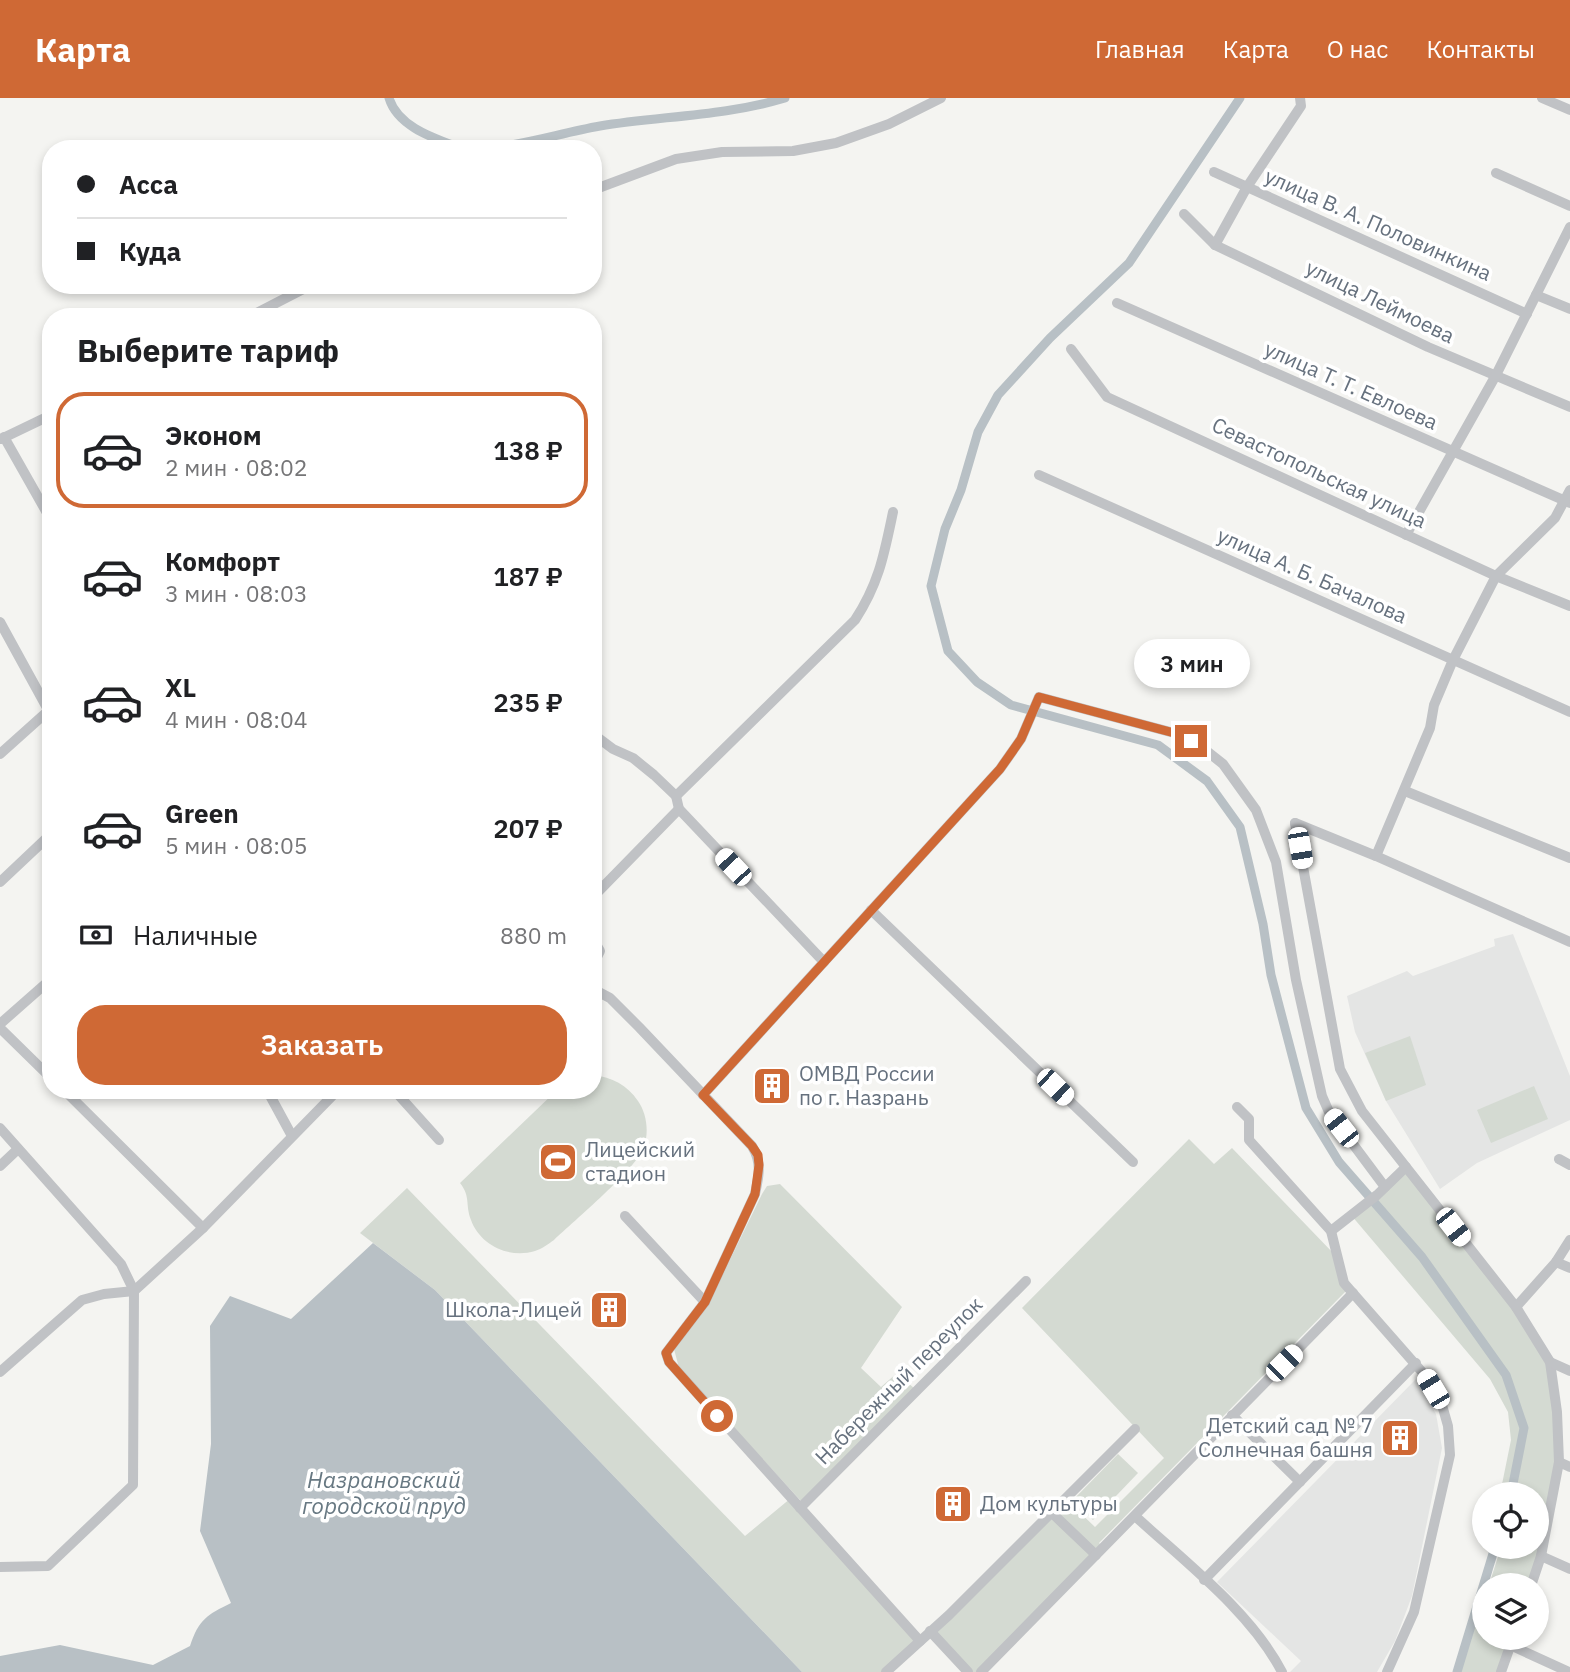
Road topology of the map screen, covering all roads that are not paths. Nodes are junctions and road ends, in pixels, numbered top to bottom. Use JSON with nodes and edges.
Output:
{"nodes":[{"id":1,"x":941,"y":98,"type":"edge"},
{"id":2,"x":1300,"y":98,"type":"edge"},
{"id":3,"x":1542,"y":98,"type":"edge"},
{"id":4,"x":1570,"y":110,"type":"edge"},
{"id":5,"x":1214,"y":172,"type":"dead end"},
{"id":6,"x":1496,"y":173,"type":"dead end"},
{"id":7,"x":602,"y":187,"type":"edge"},
{"id":8,"x":1247,"y":187,"type":"junction"},
{"id":9,"x":1570,"y":206,"type":"edge"},
{"id":10,"x":1184,"y":214,"type":"dead end"},
{"id":11,"x":1570,"y":227,"type":"edge"},
{"id":12,"x":1215,"y":245,"type":"junction"},
{"id":13,"x":294,"y":294,"type":"edge"},
{"id":14,"x":1536,"y":295,"type":"junction"},
{"id":15,"x":1116,"y":303,"type":"dead end"},
{"id":16,"x":266,"y":308,"type":"edge"},
{"id":17,"x":1570,"y":309,"type":"edge"},
{"id":18,"x":1527,"y":314,"type":"junction"},
{"id":19,"x":1071,"y":349,"type":"dead end"},
{"id":20,"x":1496,"y":376,"type":"junction"},
{"id":21,"x":1570,"y":407,"type":"edge"},
{"id":22,"x":42,"y":419,"type":"edge"},
{"id":23,"x":2,"y":438,"type":"edge"},
{"id":24,"x":1451,"y":452,"type":"junction"},
{"id":25,"x":1039,"y":475,"type":"dead end"},
{"id":26,"x":1570,"y":490,"type":"edge"},
{"id":27,"x":1567,"y":501,"type":"edge"},
{"id":28,"x":42,"y":505,"type":"edge"},
{"id":29,"x":893,"y":512,"type":"dead end"},
{"id":30,"x":1406,"y":535,"type":"junction"},
{"id":31,"x":1496,"y":576,"type":"junction"},
{"id":32,"x":1570,"y":606,"type":"edge"},
{"id":33,"x":1,"y":628,"type":"edge"},
{"id":34,"x":1453,"y":660,"type":"junction"},
{"id":35,"x":42,"y":701,"type":"edge"},
{"id":36,"x":1570,"y":712,"type":"edge"},
{"id":37,"x":42,"y":719,"type":"edge"},
{"id":38,"x":602,"y":741,"type":"edge"},
{"id":39,"x":0,"y":754,"type":"edge"},
{"id":40,"x":1405,"y":791,"type":"junction"},
{"id":41,"x":676,"y":796,"type":"junction"},
{"id":42,"x":679,"y":809,"type":"junction"},
{"id":43,"x":42,"y":842,"type":"edge"},
{"id":44,"x":1376,"y":856,"type":"junction"},
{"id":45,"x":1570,"y":858,"type":"edge"},
{"id":46,"x":0,"y":882,"type":"edge"},
{"id":47,"x":602,"y":888,"type":"edge"},
{"id":48,"x":871,"y":909,"type":"junction"},
{"id":49,"x":1570,"y":942,"type":"edge"},
{"id":50,"x":824,"y":962,"type":"junction"},
{"id":51,"x":42,"y":987,"type":"edge"},
{"id":52,"x":602,"y":994,"type":"edge"},
{"id":53,"x":0,"y":1026,"type":"edge"},
{"id":54,"x":42,"y":1069,"type":"edge"},
{"id":55,"x":703,"y":1095,"type":"junction"},
{"id":56,"x":73,"y":1099,"type":"edge"},
{"id":57,"x":272,"y":1099,"type":"edge"},
{"id":58,"x":329,"y":1099,"type":"edge"},
{"id":59,"x":402,"y":1099,"type":"edge"},
{"id":60,"x":1237,"y":1107,"type":"dead end"},
{"id":61,"x":0,"y":1128,"type":"edge"},
{"id":62,"x":292,"y":1136,"type":"junction"},
{"id":63,"x":439,"y":1140,"type":"dead end"},
{"id":64,"x":18,"y":1149,"type":"junction"},
{"id":65,"x":1559,"y":1159,"type":"dead end"},
{"id":66,"x":1133,"y":1163,"type":"dead end"},
{"id":67,"x":1570,"y":1165,"type":"edge"},
{"id":68,"x":0,"y":1166,"type":"edge"},
{"id":69,"x":1406,"y":1167,"type":"junction"},
{"id":70,"x":1385,"y":1187,"type":"junction"},
{"id":71,"x":625,"y":1216,"type":"dead end"},
{"id":72,"x":204,"y":1228,"type":"junction"},
{"id":73,"x":1331,"y":1231,"type":"junction"},
{"id":74,"x":1570,"y":1240,"type":"edge"},
{"id":75,"x":1556,"y":1262,"type":"junction"},
{"id":76,"x":1570,"y":1268,"type":"edge"},
{"id":77,"x":1026,"y":1281,"type":"dead end"},
{"id":78,"x":134,"y":1291,"type":"junction"},
{"id":79,"x":1353,"y":1293,"type":"junction"},
{"id":80,"x":705,"y":1302,"type":"junction"},
{"id":81,"x":1516,"y":1307,"type":"junction"},
{"id":82,"x":1550,"y":1362,"type":"junction"},
{"id":83,"x":1416,"y":1363,"type":"junction"},
{"id":84,"x":1570,"y":1371,"type":"edge"},
{"id":85,"x":0,"y":1372,"type":"edge"},
{"id":86,"x":1232,"y":1415,"type":"junction"},
{"id":87,"x":1135,"y":1429,"type":"dead end"},
{"id":88,"x":1559,"y":1462,"type":"junction"},
{"id":89,"x":1570,"y":1467,"type":"edge"},
{"id":90,"x":1300,"y":1482,"type":"junction"},
{"id":91,"x":800,"y":1508,"type":"junction"},
{"id":92,"x":1052,"y":1513,"type":"junction"},
{"id":93,"x":1549,"y":1514,"type":"edge"},
{"id":94,"x":1135,"y":1516,"type":"junction"},
{"id":95,"x":1097,"y":1555,"type":"junction"},
{"id":96,"x":1548,"y":1559,"type":"edge"},
{"id":97,"x":0,"y":1567,"type":"edge"},
{"id":98,"x":1570,"y":1569,"type":"edge"},
{"id":99,"x":1204,"y":1580,"type":"junction"},
{"id":100,"x":930,"y":1631,"type":"junction"},
{"id":101,"x":920,"y":1641,"type":"junction"},
{"id":102,"x":1508,"y":1650,"type":"edge"},
{"id":103,"x":1528,"y":1650,"type":"edge"},
{"id":104,"x":886,"y":1672,"type":"edge"},
{"id":105,"x":968,"y":1672,"type":"edge"},
{"id":106,"x":981,"y":1672,"type":"edge"},
{"id":107,"x":1282,"y":1672,"type":"edge"},
{"id":108,"x":1387,"y":1672,"type":"edge"},
{"id":109,"x":1501,"y":1672,"type":"edge"},
{"id":110,"x":1570,"y":1672,"type":"edge"}],
"edges":[{"from":1,"to":7,"type":"street"},
{"from":2,"to":8,"type":"street"},
{"from":3,"to":4,"type":"street"},
{"from":5,"to":8,"type":"street","name":"улица В. А. Половинкина"},
{"from":6,"to":9,"type":"street"},
{"from":8,"to":12,"type":"street"},
{"from":8,"to":18,"type":"street","name":"улица В. А. Половинкина"},
{"from":10,"to":12,"type":"street","name":"улица Леймоева"},
{"from":11,"to":14,"type":"street"},
{"from":12,"to":20,"type":"street","name":"улица Леймоева"},
{"from":13,"to":16,"type":"street"},
{"from":14,"to":17,"type":"street"},
{"from":14,"to":18,"type":"street"},
{"from":15,"to":24,"type":"street","name":"улица Т. Т. Евлоева"},
{"from":18,"to":20,"type":"street"},
{"from":19,"to":30,"type":"street","name":"Севастопольская улица"},
{"from":20,"to":21,"type":"street","name":"улица Леймоева"},
{"from":20,"to":24,"type":"street"},
{"from":22,"to":23,"type":"street"},
{"from":23,"to":28,"type":"street"},
{"from":24,"to":27,"type":"street","name":"улица Т. Т. Евлоева"},
{"from":24,"to":30,"type":"street"},
{"from":25,"to":34,"type":"street","name":"улица А. Б. Бачалова"},
{"from":26,"to":27,"type":"street"},
{"from":27,"to":31,"type":"street"},
{"from":29,"to":41,"type":"street"},
{"from":30,"to":31,"type":"street","name":"Севастопольская улица"},
{"from":31,"to":32,"type":"street","name":"Севастопольская улица"},
{"from":31,"to":34,"type":"street"},
{"from":33,"to":35,"type":"street"},
{"from":34,"to":36,"type":"street","name":"улица А. Б. Бачалова"},
{"from":34,"to":40,"type":"street"},
{"from":37,"to":39,"type":"street"},
{"from":38,"to":41,"type":"street"},
{"from":40,"to":44,"type":"street"},
{"from":40,"to":45,"type":"street"},
{"from":41,"to":42,"type":"street"},
{"from":42,"to":47,"type":"street"},
{"from":42,"to":50,"type":"street"},
{"from":43,"to":46,"type":"street"},
{"from":44,"to":49,"type":"street"},
{"from":44,"to":69,"type":"street"},
{"from":48,"to":50,"type":"street"},
{"from":48,"to":66,"type":"street"},
{"from":48,"to":70,"type":"street"},
{"from":50,"to":55,"type":"street"},
{"from":51,"to":53,"type":"street"},
{"from":52,"to":55,"type":"street"},
{"from":53,"to":54,"type":"street"},
{"from":55,"to":80,"type":"street"},
{"from":56,"to":72,"type":"street"},
{"from":57,"to":62,"type":"street"},
{"from":58,"to":62,"type":"street"},
{"from":59,"to":63,"type":"street"},
{"from":60,"to":73,"type":"street"},
{"from":61,"to":64,"type":"street"},
{"from":62,"to":72,"type":"street"},
{"from":64,"to":68,"type":"street"},
{"from":64,"to":78,"type":"street"},
{"from":65,"to":67,"type":"street"},
{"from":69,"to":70,"type":"street"},
{"from":69,"to":81,"type":"street"},
{"from":70,"to":73,"type":"street"},
{"from":71,"to":80,"type":"street"},
{"from":72,"to":78,"type":"street"},
{"from":73,"to":79,"type":"street"},
{"from":74,"to":75,"type":"street"},
{"from":75,"to":76,"type":"street"},
{"from":75,"to":81,"type":"street"},
{"from":77,"to":91,"type":"street","name":"Набережный переулок"},
{"from":78,"to":85,"type":"street"},
{"from":78,"to":97,"type":"street"},
{"from":79,"to":83,"type":"street"},
{"from":79,"to":86,"type":"street"},
{"from":80,"to":91,"type":"street"},
{"from":81,"to":82,"type":"street"},
{"from":82,"to":84,"type":"street"},
{"from":82,"to":88,"type":"street"},
{"from":83,"to":90,"type":"street"},
{"from":83,"to":108,"type":"street"},
{"from":86,"to":90,"type":"street"},
{"from":86,"to":94,"type":"street"},
{"from":87,"to":92,"type":"street"},
{"from":88,"to":89,"type":"street"},
{"from":88,"to":93,"type":"street"},
{"from":90,"to":99,"type":"street"},
{"from":91,"to":101,"type":"street"},
{"from":92,"to":95,"type":"street"},
{"from":92,"to":100,"type":"street"},
{"from":94,"to":95,"type":"street"},
{"from":94,"to":99,"type":"street"},
{"from":95,"to":106,"type":"street"},
{"from":96,"to":98,"type":"street"},
{"from":99,"to":107,"type":"street"},
{"from":100,"to":101,"type":"street"},
{"from":100,"to":105,"type":"street"},
{"from":101,"to":104,"type":"street"},
{"from":102,"to":109,"type":"street"},
{"from":103,"to":110,"type":"street"}]}
